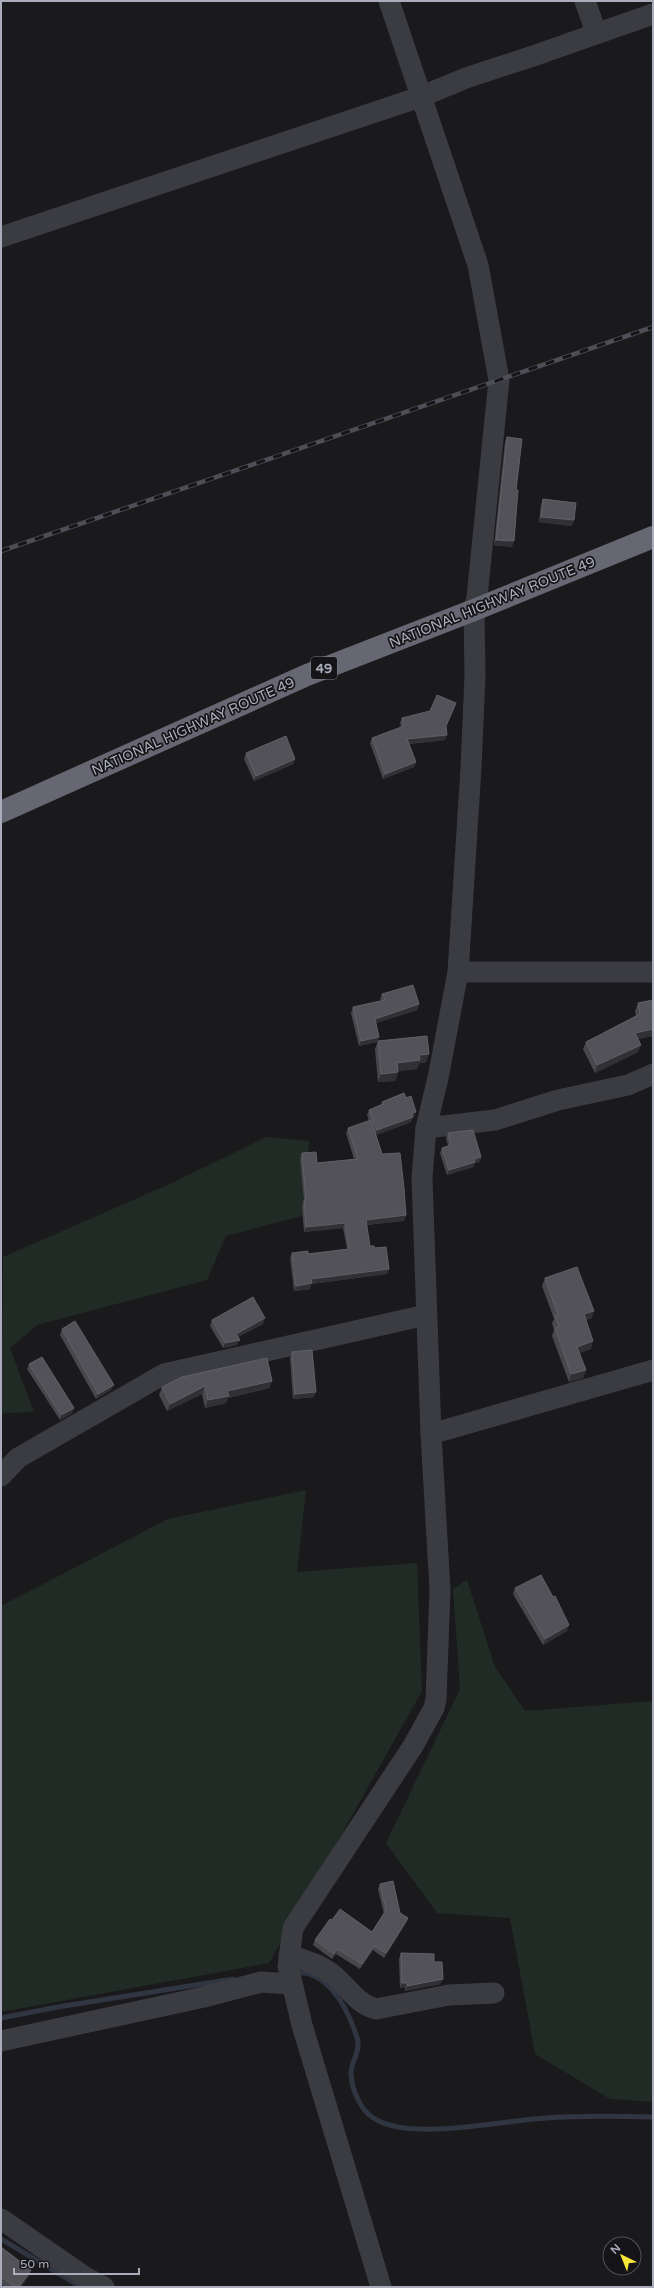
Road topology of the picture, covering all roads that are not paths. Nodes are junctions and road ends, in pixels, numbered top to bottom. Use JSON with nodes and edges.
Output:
{"nodes":[{"id":1,"x":388,"y":1,"type":"edge"},
{"id":2,"x":585,"y":1,"type":"edge"},
{"id":3,"x":653,"y":14,"type":"edge"},
{"id":4,"x":596,"y":32,"type":"junction"},
{"id":5,"x":420,"y":96,"type":"junction"},
{"id":6,"x":1,"y":237,"type":"edge"},
{"id":7,"x":653,"y":537,"type":"edge"},
{"id":8,"x":474,"y":610,"type":"junction"},
{"id":9,"x":1,"y":812,"type":"edge"},
{"id":10,"x":458,"y":972,"type":"junction"},
{"id":11,"x":653,"y":972,"type":"edge"},
{"id":12,"x":653,"y":1074,"type":"edge"},
{"id":13,"x":426,"y":1128,"type":"junction"},
{"id":14,"x":426,"y":1315,"type":"junction"},
{"id":15,"x":653,"y":1370,"type":"edge"},
{"id":16,"x":431,"y":1434,"type":"junction"},
{"id":17,"x":1,"y":1476,"type":"edge"},
{"id":18,"x":289,"y":1955,"type":"junction"},
{"id":19,"x":292,"y":1984,"type":"junction"},
{"id":20,"x":494,"y":1993,"type":"dead end"},
{"id":21,"x":1,"y":2041,"type":"edge"},
{"id":22,"x":1,"y":2219,"type":"edge"},
{"id":23,"x":104,"y":2287,"type":"edge"},
{"id":24,"x":381,"y":2287,"type":"edge"}],
"edges":[{"from":1,"to":5,"type":"street"},
{"from":2,"to":4,"type":"street"},
{"from":3,"to":4,"type":"street"},
{"from":4,"to":5,"type":"street"},
{"from":5,"to":6,"type":"street"},
{"from":5,"to":8,"type":"street"},
{"from":7,"to":8,"type":"highway","name":"NATIONAL HIGHWAY ROUTE 49","number":"49"},
{"from":8,"to":9,"type":"highway","name":"NATIONAL HIGHWAY ROUTE 49","number":"49"},
{"from":8,"to":10,"type":"street"},
{"from":10,"to":11,"type":"street"},
{"from":10,"to":13,"type":"street"},
{"from":12,"to":13,"type":"street"},
{"from":13,"to":14,"type":"street"},
{"from":14,"to":16,"type":"street"},
{"from":14,"to":17,"type":"street"},
{"from":15,"to":16,"type":"street"},
{"from":16,"to":18,"type":"street"},
{"from":18,"to":19,"type":"street"},
{"from":18,"to":20,"type":"street"},
{"from":19,"to":21,"type":"street"},
{"from":19,"to":24,"type":"street"},
{"from":22,"to":23,"type":"street"}]}
